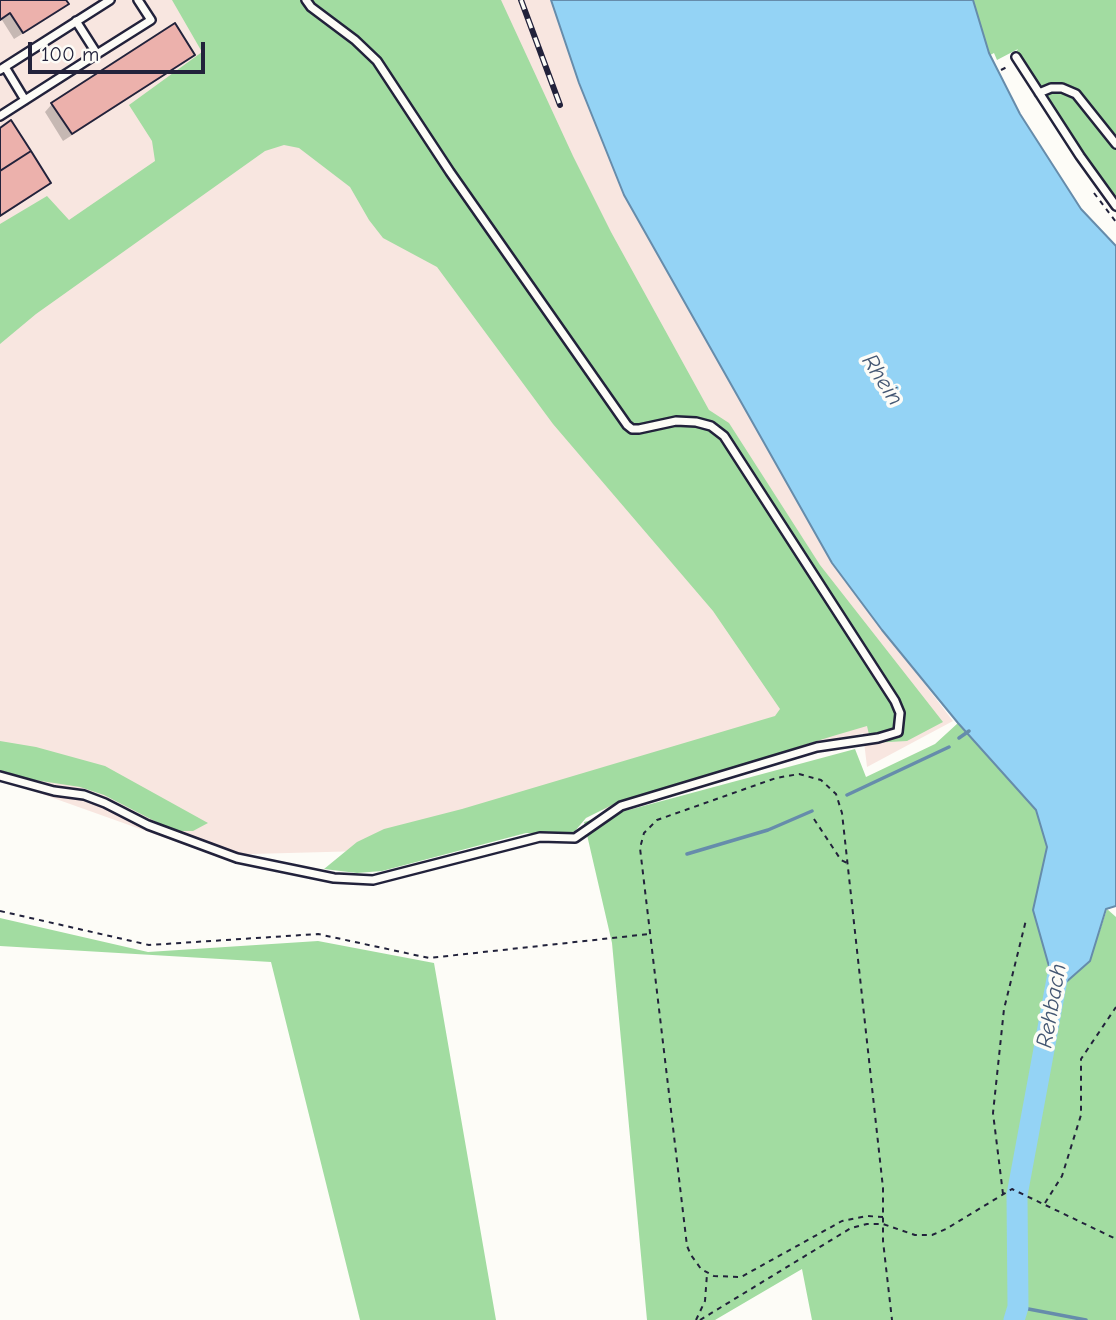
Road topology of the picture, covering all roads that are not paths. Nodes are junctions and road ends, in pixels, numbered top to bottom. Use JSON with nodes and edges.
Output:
{"nodes":[{"id":1,"x":110,"y":0,"type":"edge"},
{"id":2,"x":138,"y":0,"type":"edge"},
{"id":3,"x":306,"y":0,"type":"edge"},
{"id":4,"x":99,"y":3,"type":"edge"},
{"id":5,"x":76,"y":21,"type":"junction"},
{"id":6,"x":97,"y":54,"type":"junction"},
{"id":7,"x":1014,"y":60,"type":"road end"},
{"id":8,"x":2,"y":68,"type":"edge"},
{"id":9,"x":1039,"y":93,"type":"junction"},
{"id":10,"x":25,"y":100,"type":"junction"},
{"id":11,"x":0,"y":116,"type":"edge"},
{"id":12,"x":1116,"y":144,"type":"edge"},
{"id":13,"x":1116,"y":205,"type":"edge"},
{"id":14,"x":0,"y":776,"type":"edge"}],
"edges":[{"from":1,"to":4,"type":"lane"},
{"from":2,"to":6,"type":"lane"},
{"from":3,"to":14,"type":"lane"},
{"from":4,"to":5,"type":"lane"},
{"from":5,"to":6,"type":"lane"},
{"from":5,"to":8,"type":"lane"},
{"from":6,"to":10,"type":"lane"},
{"from":7,"to":9,"type":"lane"},
{"from":8,"to":10,"type":"lane"},
{"from":9,"to":12,"type":"lane"},
{"from":9,"to":13,"type":"lane"},
{"from":10,"to":11,"type":"lane"}]}
